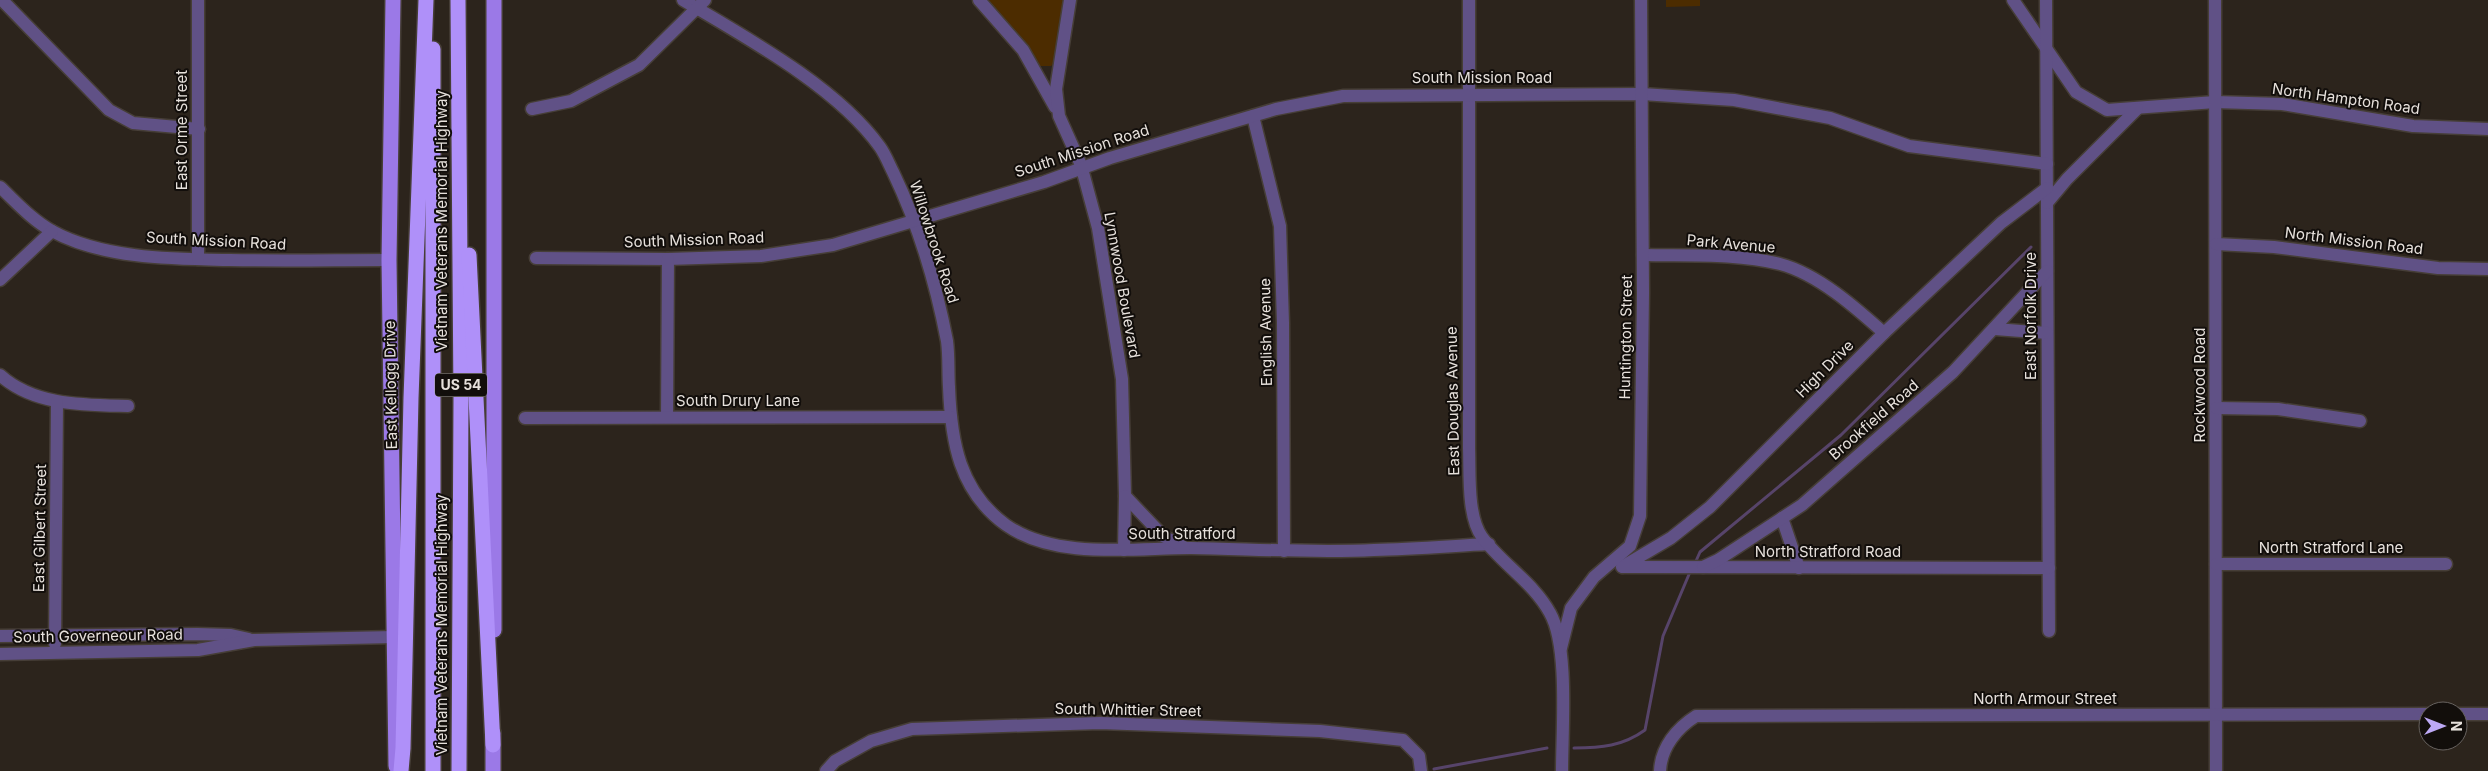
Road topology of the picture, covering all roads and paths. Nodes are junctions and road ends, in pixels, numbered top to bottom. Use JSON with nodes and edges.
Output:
{"nodes":[{"id":1,"x":2,"y":0,"type":"edge"},
{"id":2,"x":198,"y":0,"type":"edge"},
{"id":3,"x":393,"y":0,"type":"edge"},
{"id":4,"x":426,"y":0,"type":"edge"},
{"id":5,"x":433,"y":0,"type":"edge"},
{"id":6,"x":458,"y":0,"type":"edge"},
{"id":7,"x":494,"y":0,"type":"edge"},
{"id":8,"x":684,"y":0,"type":"edge"},
{"id":9,"x":979,"y":0,"type":"edge"},
{"id":10,"x":1070,"y":0,"type":"edge"},
{"id":11,"x":1469,"y":0,"type":"edge"},
{"id":12,"x":1641,"y":0,"type":"edge"},
{"id":13,"x":2014,"y":0,"type":"edge"},
{"id":14,"x":2046,"y":0,"type":"edge"},
{"id":15,"x":2215,"y":0,"type":"edge"},
{"id":16,"x":701,"y":4,"type":"edge"},
{"id":17,"x":458,"y":20,"type":"junction"},
{"id":18,"x":2046,"y":46,"type":"junction"},
{"id":19,"x":1468,"y":94,"type":"junction"},
{"id":20,"x":1642,"y":94,"type":"junction"},
{"id":21,"x":2216,"y":102,"type":"junction"},
{"id":22,"x":532,"y":109,"type":"dead end"},
{"id":23,"x":2137,"y":109,"type":"junction"},
{"id":24,"x":1059,"y":116,"type":"junction"},
{"id":25,"x":1253,"y":116,"type":"junction"},
{"id":26,"x":199,"y":129,"type":"junction"},
{"id":27,"x":2488,"y":129,"type":"edge"},
{"id":28,"x":2046,"y":164,"type":"junction"},
{"id":29,"x":1082,"y":168,"type":"junction"},
{"id":30,"x":0,"y":187,"type":"edge"},
{"id":31,"x":2046,"y":188,"type":"junction"},
{"id":32,"x":2046,"y":203,"type":"junction"},
{"id":33,"x":913,"y":221,"type":"junction"},
{"id":34,"x":52,"y":231,"type":"junction"},
{"id":35,"x":2216,"y":244,"type":"junction"},
{"id":36,"x":1643,"y":255,"type":"junction"},
{"id":37,"x":536,"y":258,"type":"dead end"},
{"id":38,"x":198,"y":259,"type":"junction"},
{"id":39,"x":668,"y":259,"type":"junction"},
{"id":40,"x":390,"y":260,"type":"junction"},
{"id":41,"x":2488,"y":269,"type":"edge"},
{"id":42,"x":2047,"y":272,"type":"junction"},
{"id":43,"x":0,"y":280,"type":"edge"},
{"id":44,"x":1995,"y":329,"type":"junction"},
{"id":45,"x":1884,"y":333,"type":"junction"},
{"id":46,"x":2047,"y":333,"type":"junction"},
{"id":47,"x":0,"y":375,"type":"edge"},
{"id":48,"x":57,"y":402,"type":"junction"},
{"id":49,"x":128,"y":406,"type":"dead end"},
{"id":50,"x":2216,"y":408,"type":"junction"},
{"id":51,"x":951,"y":416,"type":"junction"},
{"id":52,"x":667,"y":417,"type":"junction"},
{"id":53,"x":525,"y":418,"type":"dead end"},
{"id":54,"x":2360,"y":421,"type":"dead end"},
{"id":55,"x":1125,"y":496,"type":"junction"},
{"id":56,"x":1782,"y":518,"type":"junction"},
{"id":57,"x":1489,"y":544,"type":"junction"},
{"id":58,"x":1190,"y":548,"type":"junction"},
{"id":59,"x":1124,"y":550,"type":"junction"},
{"id":60,"x":1284,"y":551,"type":"junction"},
{"id":61,"x":2216,"y":564,"type":"junction"},
{"id":62,"x":2446,"y":564,"type":"dead end"},
{"id":63,"x":1606,"y":566,"type":"junction"},
{"id":64,"x":1622,"y":567,"type":"junction"},
{"id":65,"x":1703,"y":567,"type":"junction"},
{"id":66,"x":1800,"y":568,"type":"junction"},
{"id":67,"x":2049,"y":568,"type":"junction"},
{"id":68,"x":2049,"y":631,"type":"dead end"},
{"id":69,"x":197,"y":634,"type":"junction"},
{"id":70,"x":0,"y":636,"type":"edge"},
{"id":71,"x":55,"y":636,"type":"junction"},
{"id":72,"x":394,"y":638,"type":"junction"},
{"id":73,"x":254,"y":640,"type":"junction"},
{"id":74,"x":1561,"y":648,"type":"junction"},
{"id":75,"x":198,"y":650,"type":"junction"},
{"id":76,"x":0,"y":654,"type":"edge"},
{"id":77,"x":55,"y":654,"type":"junction"},
{"id":78,"x":2418,"y":714,"type":"edge"},
{"id":79,"x":2468,"y":714,"type":"edge"},
{"id":80,"x":2488,"y":714,"type":"edge"},
{"id":81,"x":2216,"y":715,"type":"junction"},
{"id":82,"x":493,"y":745,"type":"junction"},
{"id":83,"x":396,"y":771,"type":"edge"},
{"id":84,"x":401,"y":771,"type":"edge"},
{"id":85,"x":433,"y":771,"type":"edge"},
{"id":86,"x":459,"y":771,"type":"edge"},
{"id":87,"x":493,"y":771,"type":"edge"},
{"id":88,"x":826,"y":771,"type":"edge"},
{"id":89,"x":1421,"y":771,"type":"edge"},
{"id":90,"x":1562,"y":771,"type":"edge"},
{"id":91,"x":1660,"y":771,"type":"edge"},
{"id":92,"x":2216,"y":771,"type":"edge"}],
"edges":[{"from":1,"to":26,"type":"street"},
{"from":2,"to":26,"type":"street","name":"East Orme Street"},
{"from":3,"to":40,"type":"main road","name":"East Kellogg Drive"},
{"from":4,"to":84,"type":"highway"},
{"from":5,"to":85,"type":"highway","name":"Vietnam Veterans Memorial Highway","number":"US 54"},
{"from":6,"to":17,"type":"highway","name":"Vietnam Veterans Memorial Highway","number":"US 54"},
{"from":7,"to":82,"type":"main road"},
{"from":8,"to":16,"type":"street","name":"Willowbrook Road"},
{"from":9,"to":24,"type":"street"},
{"from":10,"to":24,"type":"street","name":"Lynnwood Boulevard"},
{"from":11,"to":19,"type":"street","name":"East Douglas Avenue"},
{"from":12,"to":20,"type":"street","name":"Huntington Street"},
{"from":13,"to":18,"type":"street","name":"North Hampton Road"},
{"from":14,"to":18,"type":"street","name":"East Norfolk Drive"},
{"from":15,"to":21,"type":"street","name":"Rockwood Road"},
{"from":16,"to":22,"type":"street"},
{"from":16,"to":33,"type":"street","name":"Willowbrook Road"},
{"from":17,"to":82,"type":"highway"},
{"from":17,"to":86,"type":"highway","name":"Vietnam Veterans Memorial Highway","number":"US 54"},
{"from":18,"to":23,"type":"street","name":"North Hampton Road"},
{"from":18,"to":28,"type":"street","name":"East Norfolk Drive"},
{"from":19,"to":20,"type":"street","name":"South Mission Road"},
{"from":19,"to":25,"type":"street","name":"South Mission Road"},
{"from":19,"to":57,"type":"street","name":"East Douglas Avenue"},
{"from":20,"to":28,"type":"street"},
{"from":20,"to":36,"type":"street","name":"Huntington Street"},
{"from":21,"to":23,"type":"street","name":"North Hampton Road"},
{"from":21,"to":27,"type":"street","name":"North Hampton Road"},
{"from":21,"to":35,"type":"street","name":"Rockwood Road"},
{"from":23,"to":32,"type":"street"},
{"from":24,"to":29,"type":"street","name":"Lynnwood Boulevard"},
{"from":25,"to":29,"type":"street","name":"South Mission Road"},
{"from":25,"to":60,"type":"street","name":"English Avenue"},
{"from":26,"to":38,"type":"street","name":"East Orme Street"},
{"from":28,"to":31,"type":"street","name":"East Norfolk Drive"},
{"from":29,"to":33,"type":"street","name":"South Mission Road"},
{"from":29,"to":55,"type":"street","name":"Lynnwood Boulevard"},
{"from":30,"to":34,"type":"street","name":"South Mission Road"},
{"from":31,"to":32,"type":"street","name":"East Norfolk Drive"},
{"from":31,"to":45,"type":"street","name":"High Drive"},
{"from":32,"to":42,"type":"street","name":"East Norfolk Drive"},
{"from":33,"to":39,"type":"street","name":"South Mission Road"},
{"from":33,"to":51,"type":"street","name":"Willowbrook Road"},
{"from":34,"to":38,"type":"street","name":"South Mission Road"},
{"from":34,"to":43,"type":"street"},
{"from":35,"to":41,"type":"street","name":"North Mission Road"},
{"from":35,"to":50,"type":"street","name":"Rockwood Road"},
{"from":36,"to":45,"type":"street","name":"Park Avenue"},
{"from":36,"to":63,"type":"street","name":"Huntington Street"},
{"from":37,"to":39,"type":"street","name":"South Mission Road"},
{"from":38,"to":40,"type":"street","name":"South Mission Road"},
{"from":39,"to":52,"type":"street"},
{"from":40,"to":72,"type":"main road","name":"East Kellogg Drive"},
{"from":42,"to":44,"type":"street","name":"Brookfield Road"},
{"from":42,"to":46,"type":"street","name":"East Norfolk Drive"},
{"from":44,"to":46,"type":"street"},
{"from":44,"to":56,"type":"street","name":"Brookfield Road"},
{"from":45,"to":64,"type":"street","name":"High Drive"},
{"from":46,"to":67,"type":"street","name":"East Norfolk Drive"},
{"from":47,"to":48,"type":"street"},
{"from":48,"to":49,"type":"street"},
{"from":48,"to":71,"type":"street","name":"East Gilbert Street"},
{"from":50,"to":54,"type":"street"},
{"from":50,"to":61,"type":"street","name":"Rockwood Road"},
{"from":51,"to":52,"type":"street","name":"South Drury Lane"},
{"from":51,"to":59,"type":"street","name":"South Stratford"},
{"from":52,"to":53,"type":"street","name":"South Drury Lane"},
{"from":55,"to":58,"type":"street"},
{"from":55,"to":59,"type":"street","name":"Lynnwood Boulevard"},
{"from":56,"to":65,"type":"street","name":"Brookfield Road"},
{"from":56,"to":66,"type":"street"},
{"from":57,"to":60,"type":"street","name":"South Stratford"},
{"from":57,"to":74,"type":"street","name":"East Douglas Avenue"},
{"from":58,"to":59,"type":"street","name":"South Stratford"},
{"from":58,"to":60,"type":"street","name":"South Stratford"},
{"from":61,"to":62,"type":"street","name":"North Stratford Lane"},
{"from":61,"to":81,"type":"street","name":"Rockwood Road"},
{"from":63,"to":64,"type":"street","name":"North Stratford Road"},
{"from":63,"to":74,"type":"street","name":"Huntington Street"},
{"from":64,"to":65,"type":"street","name":"North Stratford Road"},
{"from":65,"to":66,"type":"street","name":"North Stratford Road"},
{"from":66,"to":67,"type":"street","name":"North Stratford Road"},
{"from":67,"to":68,"type":"street","name":"East Norfolk Drive"},
{"from":69,"to":71,"type":"street","name":"South Governeour Road"},
{"from":69,"to":73,"type":"street","name":"South Governeour Road"},
{"from":69,"to":75,"type":"street","name":"South Governeour Road"},
{"from":70,"to":71,"type":"street","name":"South Governeour Road"},
{"from":71,"to":77,"type":"street","name":"East Gilbert Street"},
{"from":72,"to":73,"type":"street","name":"South Governeour Road"},
{"from":72,"to":83,"type":"main road","name":"East Kellogg Drive"},
{"from":73,"to":75,"type":"street","name":"South Governeour Road"},
{"from":74,"to":90,"type":"street","name":"East Douglas Avenue"},
{"from":75,"to":77,"type":"street","name":"South Governeour Road"},
{"from":76,"to":77,"type":"street","name":"South Governeour Road"},
{"from":78,"to":81,"type":"street","name":"North Armour Street"},
{"from":79,"to":80,"type":"street"},
{"from":81,"to":91,"type":"street","name":"North Armour Street"},
{"from":81,"to":92,"type":"street","name":"Rockwood Road"},
{"from":82,"to":87,"type":"main road"},
{"from":88,"to":89,"type":"street","name":"South Whittier Street"}]}
